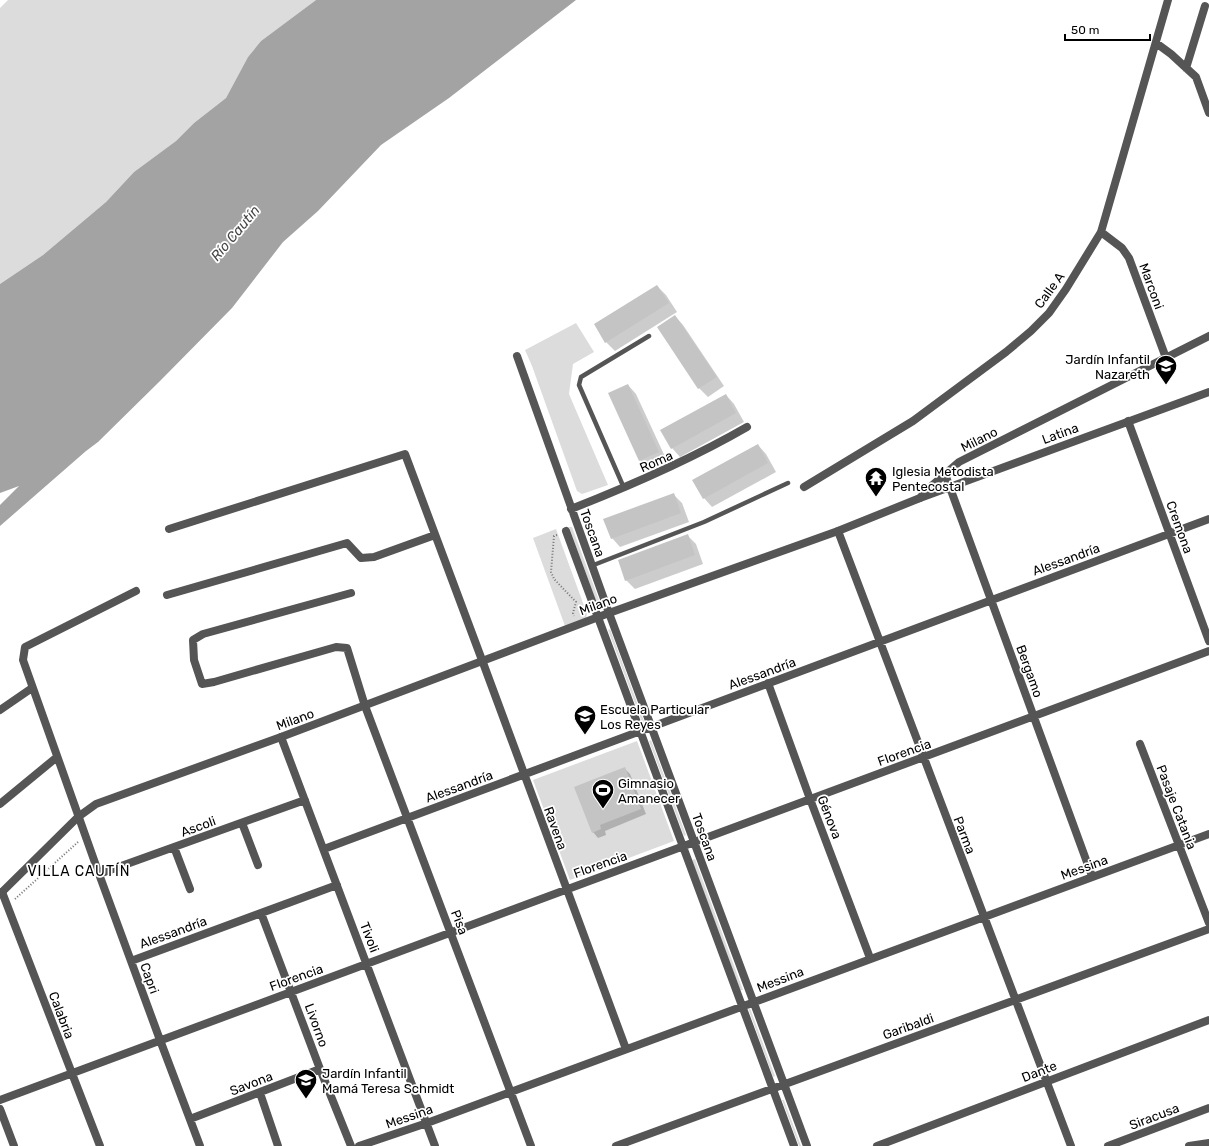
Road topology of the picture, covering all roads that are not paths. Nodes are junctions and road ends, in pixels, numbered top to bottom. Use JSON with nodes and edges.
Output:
{"nodes":[{"id":1,"x":1168,"y":0,"type":"edge"},
{"id":2,"x":1205,"y":6,"type":"dead end"},
{"id":3,"x":1156,"y":43,"type":"junction"},
{"id":4,"x":1186,"y":68,"type":"junction"},
{"id":5,"x":1209,"y":113,"type":"edge"},
{"id":6,"x":1101,"y":232,"type":"junction"},
{"id":7,"x":649,"y":336,"type":"dead end"},
{"id":8,"x":1209,"y":336,"type":"edge"},
{"id":9,"x":517,"y":356,"type":"dead end"},
{"id":10,"x":1166,"y":358,"type":"junction"},
{"id":11,"x":1209,"y":392,"type":"edge"},
{"id":12,"x":1128,"y":422,"type":"junction"},
{"id":13,"x":747,"y":427,"type":"dead end"},
{"id":14,"x":945,"y":474,"type":"junction"},
{"id":15,"x":788,"y":483,"type":"dead end"},
{"id":16,"x":949,"y":486,"type":"junction"},
{"id":17,"x":804,"y":487,"type":"dead end"},
{"id":18,"x":624,"y":488,"type":"junction"},
{"id":19,"x":920,"y":498,"type":"junction"},
{"id":20,"x":571,"y":508,"type":"junction"},
{"id":21,"x":1209,"y":519,"type":"edge"},
{"id":22,"x":169,"y":529,"type":"dead end"},
{"id":23,"x":838,"y":531,"type":"junction"},
{"id":24,"x":562,"y":532,"type":"road end"},
{"id":25,"x":1169,"y":534,"type":"junction"},
{"id":26,"x":435,"y":535,"type":"junction"},
{"id":27,"x":592,"y":566,"type":"junction"},
{"id":28,"x":136,"y":591,"type":"dead end"},
{"id":29,"x":351,"y":593,"type":"dead end"},
{"id":30,"x":167,"y":595,"type":"dead end"},
{"id":31,"x":991,"y":600,"type":"junction"},
{"id":32,"x":609,"y":613,"type":"junction"},
{"id":33,"x":598,"y":617,"type":"junction"},
{"id":34,"x":1209,"y":641,"type":"edge"},
{"id":35,"x":880,"y":642,"type":"junction"},
{"id":36,"x":1209,"y":652,"type":"edge"},
{"id":37,"x":482,"y":660,"type":"junction"},
{"id":38,"x":768,"y":683,"type":"junction"},
{"id":39,"x":32,"y":688,"type":"junction"},
{"id":40,"x":365,"y":706,"type":"junction"},
{"id":41,"x":0,"y":710,"type":"edge"},
{"id":42,"x":1034,"y":716,"type":"junction"},
{"id":43,"x":651,"y":727,"type":"junction"},
{"id":44,"x":640,"y":731,"type":"junction"},
{"id":45,"x":282,"y":737,"type":"junction"},
{"id":46,"x":1140,"y":744,"type":"dead end"},
{"id":47,"x":57,"y":757,"type":"junction"},
{"id":48,"x":924,"y":757,"type":"junction"},
{"id":49,"x":524,"y":775,"type":"junction"},
{"id":50,"x":810,"y":799,"type":"junction"},
{"id":51,"x":305,"y":800,"type":"junction"},
{"id":52,"x":0,"y":804,"type":"edge"},
{"id":53,"x":78,"y":817,"type":"junction"},
{"id":54,"x":408,"y":818,"type":"junction"},
{"id":55,"x":242,"y":823,"type":"junction"},
{"id":56,"x":1209,"y":834,"type":"edge"},
{"id":57,"x":694,"y":842,"type":"junction"},
{"id":58,"x":1178,"y":845,"type":"junction"},
{"id":59,"x":682,"y":846,"type":"junction"},
{"id":60,"x":174,"y":847,"type":"junction"},
{"id":61,"x":324,"y":849,"type":"junction"},
{"id":62,"x":258,"y":865,"type":"dead end"},
{"id":63,"x":99,"y":874,"type":"junction"},
{"id":64,"x":1092,"y":876,"type":"junction"},
{"id":65,"x":337,"y":885,"type":"junction"},
{"id":66,"x":190,"y":889,"type":"dead end"},
{"id":67,"x":566,"y":890,"type":"junction"},
{"id":68,"x":1,"y":893,"type":"edge"},
{"id":69,"x":261,"y":913,"type":"junction"},
{"id":70,"x":984,"y":917,"type":"junction"},
{"id":71,"x":1209,"y":924,"type":"edge"},
{"id":72,"x":1209,"y":929,"type":"edge"},
{"id":73,"x":451,"y":932,"type":"junction"},
{"id":74,"x":870,"y":958,"type":"junction"},
{"id":75,"x":131,"y":960,"type":"junction"},
{"id":76,"x":367,"y":963,"type":"junction"},
{"id":77,"x":291,"y":992,"type":"junction"},
{"id":78,"x":1015,"y":1000,"type":"junction"},
{"id":79,"x":753,"y":1002,"type":"junction"},
{"id":80,"x":742,"y":1006,"type":"junction"},
{"id":81,"x":1209,"y":1020,"type":"edge"},
{"id":82,"x":160,"y":1040,"type":"junction"},
{"id":83,"x":626,"y":1049,"type":"junction"},
{"id":84,"x":320,"y":1069,"type":"junction"},
{"id":85,"x":72,"y":1073,"type":"junction"},
{"id":86,"x":1045,"y":1081,"type":"junction"},
{"id":87,"x":784,"y":1085,"type":"junction"},
{"id":88,"x":772,"y":1089,"type":"junction"},
{"id":89,"x":511,"y":1091,"type":"junction"},
{"id":90,"x":260,"y":1092,"type":"junction"},
{"id":91,"x":0,"y":1100,"type":"edge"},
{"id":92,"x":1209,"y":1108,"type":"edge"},
{"id":93,"x":0,"y":1109,"type":"edge"},
{"id":94,"x":190,"y":1119,"type":"junction"},
{"id":95,"x":427,"y":1123,"type":"junction"},
{"id":96,"x":1209,"y":1143,"type":"edge"},
{"id":97,"x":14,"y":1146,"type":"edge"},
{"id":98,"x":100,"y":1146,"type":"edge"},
{"id":99,"x":200,"y":1146,"type":"edge"},
{"id":100,"x":278,"y":1146,"type":"edge"},
{"id":101,"x":351,"y":1146,"type":"edge"},
{"id":102,"x":359,"y":1146,"type":"edge"},
{"id":103,"x":435,"y":1146,"type":"edge"},
{"id":104,"x":531,"y":1146,"type":"edge"},
{"id":105,"x":616,"y":1146,"type":"edge"},
{"id":106,"x":794,"y":1146,"type":"edge"},
{"id":107,"x":806,"y":1146,"type":"edge"},
{"id":108,"x":877,"y":1146,"type":"edge"},
{"id":109,"x":1071,"y":1146,"type":"edge"},
{"id":110,"x":1108,"y":1146,"type":"edge"},
{"id":111,"x":1189,"y":1146,"type":"edge"}],
"edges":[{"from":1,"to":3,"type":"street","name":"Calle A"},
{"from":2,"to":4,"type":"street"},
{"from":3,"to":4,"type":"street"},
{"from":3,"to":6,"type":"street","name":"Calle A"},
{"from":4,"to":5,"type":"street"},
{"from":6,"to":10,"type":"street","name":"Marconi"},
{"from":6,"to":17,"type":"street","name":"Calle A"},
{"from":7,"to":18,"type":"lane"},
{"from":8,"to":10,"type":"street","name":"Milano"},
{"from":9,"to":20,"type":"street","name":"Toscana"},
{"from":10,"to":14,"type":"street","name":"Milano"},
{"from":11,"to":12,"type":"street","name":"Latina"},
{"from":12,"to":16,"type":"street","name":"Latina"},
{"from":12,"to":25,"type":"street","name":"Cremona"},
{"from":13,"to":18,"type":"street","name":"Roma"},
{"from":14,"to":16,"type":"street","name":"Bergamo"},
{"from":14,"to":19,"type":"street","name":"Milano"},
{"from":15,"to":27,"type":"lane"},
{"from":16,"to":19,"type":"street","name":"Latina"},
{"from":16,"to":31,"type":"street","name":"Bergamo"},
{"from":18,"to":20,"type":"street","name":"Roma"},
{"from":19,"to":23,"type":"street","name":"Milano"},
{"from":20,"to":27,"type":"street","name":"Toscana"},
{"from":21,"to":25,"type":"street","name":"Alessandría"},
{"from":22,"to":26,"type":"street","name":"Ravena"},
{"from":23,"to":32,"type":"street","name":"Milano"},
{"from":23,"to":35,"type":"street","name":"Parma"},
{"from":24,"to":33,"type":"street","name":"Toscana"},
{"from":25,"to":31,"type":"street","name":"Alessandría"},
{"from":25,"to":34,"type":"street","name":"Cremona"},
{"from":26,"to":30,"type":"street"},
{"from":26,"to":37,"type":"street","name":"Ravena"},
{"from":27,"to":32,"type":"street","name":"Toscana"},
{"from":28,"to":39,"type":"street","name":"Capri"},
{"from":29,"to":40,"type":"street","name":"Pisa"},
{"from":31,"to":35,"type":"street","name":"Alessandría"},
{"from":31,"to":42,"type":"street","name":"Bergamo"},
{"from":32,"to":33,"type":"street","name":"Milano"},
{"from":32,"to":43,"type":"street","name":"Toscana"},
{"from":33,"to":37,"type":"street","name":"Milano"},
{"from":33,"to":44,"type":"street","name":"Toscana"},
{"from":35,"to":38,"type":"street","name":"Alessandría"},
{"from":35,"to":48,"type":"street","name":"Parma"},
{"from":36,"to":42,"type":"street","name":"Florencia"},
{"from":37,"to":40,"type":"street","name":"Milano"},
{"from":37,"to":49,"type":"street","name":"Ravena"},
{"from":38,"to":43,"type":"street","name":"Alessandría"},
{"from":38,"to":50,"type":"street","name":"Génova"},
{"from":39,"to":41,"type":"street"},
{"from":39,"to":47,"type":"street","name":"Capri"},
{"from":40,"to":45,"type":"street","name":"Milano"},
{"from":40,"to":54,"type":"street","name":"Pisa"},
{"from":42,"to":48,"type":"street","name":"Florencia"},
{"from":42,"to":64,"type":"street","name":"Bergamo"},
{"from":43,"to":44,"type":"street","name":"Alessandría"},
{"from":43,"to":57,"type":"street","name":"Toscana"},
{"from":44,"to":49,"type":"street","name":"Alessandría"},
{"from":44,"to":59,"type":"street","name":"Toscana"},
{"from":45,"to":51,"type":"street","name":"Tivoli"},
{"from":45,"to":53,"type":"street","name":"Milano"},
{"from":46,"to":58,"type":"street","name":"Pasaje Catania"},
{"from":47,"to":52,"type":"street"},
{"from":47,"to":53,"type":"street","name":"Capri"},
{"from":48,"to":50,"type":"street","name":"Florencia"},
{"from":48,"to":70,"type":"street","name":"Parma"},
{"from":49,"to":54,"type":"street","name":"Alessandría"},
{"from":49,"to":67,"type":"street","name":"Ravena"},
{"from":50,"to":57,"type":"street","name":"Florencia"},
{"from":50,"to":74,"type":"street","name":"Génova"},
{"from":51,"to":55,"type":"street","name":"Ascoli"},
{"from":51,"to":61,"type":"street","name":"Tivoli"},
{"from":53,"to":63,"type":"street","name":"Capri"},
{"from":53,"to":68,"type":"street","name":"Milano"},
{"from":54,"to":61,"type":"street","name":"Alessandría"},
{"from":54,"to":73,"type":"street","name":"Pisa"},
{"from":55,"to":60,"type":"street","name":"Ascoli"},
{"from":55,"to":62,"type":"street"},
{"from":56,"to":58,"type":"street","name":"Messina"},
{"from":57,"to":59,"type":"street","name":"Florencia"},
{"from":57,"to":79,"type":"street","name":"Toscana"},
{"from":58,"to":64,"type":"street","name":"Messina"},
{"from":58,"to":71,"type":"street","name":"Pasaje Catania"},
{"from":59,"to":67,"type":"street","name":"Florencia"},
{"from":59,"to":80,"type":"street","name":"Toscana"},
{"from":60,"to":63,"type":"street","name":"Ascoli"},
{"from":60,"to":66,"type":"street"},
{"from":61,"to":65,"type":"street","name":"Tivoli"},
{"from":63,"to":75,"type":"street","name":"Capri"},
{"from":64,"to":70,"type":"street","name":"Messina"},
{"from":65,"to":69,"type":"street","name":"Alessandría"},
{"from":65,"to":76,"type":"street","name":"Tivoli"},
{"from":67,"to":73,"type":"street","name":"Florencia"},
{"from":67,"to":83,"type":"street","name":"Ravena"},
{"from":68,"to":85,"type":"street","name":"Calabria"},
{"from":69,"to":75,"type":"street","name":"Alessandría"},
{"from":69,"to":77,"type":"street","name":"Livorno"},
{"from":70,"to":74,"type":"street","name":"Messina"},
{"from":70,"to":78,"type":"street","name":"Parma"},
{"from":72,"to":78,"type":"street","name":"Garibaldi"},
{"from":73,"to":76,"type":"street","name":"Florencia"},
{"from":73,"to":89,"type":"street","name":"Pisa"},
{"from":74,"to":79,"type":"street","name":"Messina"},
{"from":75,"to":82,"type":"street","name":"Capri"},
{"from":76,"to":77,"type":"street","name":"Florencia"},
{"from":76,"to":95,"type":"street","name":"Tivoli"},
{"from":77,"to":82,"type":"street","name":"Florencia"},
{"from":77,"to":84,"type":"street","name":"Livorno"},
{"from":78,"to":86,"type":"street","name":"Parma"},
{"from":78,"to":87,"type":"street","name":"Garibaldi"},
{"from":79,"to":80,"type":"street","name":"Messina"},
{"from":79,"to":87,"type":"street","name":"Toscana"},
{"from":80,"to":83,"type":"street","name":"Messina"},
{"from":80,"to":88,"type":"street","name":"Toscana"},
{"from":81,"to":86,"type":"street","name":"Dante"},
{"from":82,"to":85,"type":"street","name":"Florencia"},
{"from":82,"to":94,"type":"street","name":"Capri"},
{"from":83,"to":89,"type":"street","name":"Messina"},
{"from":84,"to":90,"type":"street","name":"Savona"},
{"from":84,"to":101,"type":"street","name":"Livorno"},
{"from":85,"to":91,"type":"street","name":"Florencia"},
{"from":85,"to":98,"type":"street","name":"Calabria"},
{"from":86,"to":108,"type":"street","name":"Dante"},
{"from":86,"to":109,"type":"street","name":"Parma"},
{"from":87,"to":88,"type":"street","name":"Garibaldi"},
{"from":87,"to":107,"type":"street","name":"Toscana"},
{"from":88,"to":105,"type":"street","name":"Garibaldi"},
{"from":88,"to":106,"type":"street","name":"Toscana"},
{"from":89,"to":95,"type":"street","name":"Messina"},
{"from":89,"to":104,"type":"street","name":"Pisa"},
{"from":90,"to":94,"type":"street","name":"Savona"},
{"from":90,"to":100,"type":"street"},
{"from":92,"to":110,"type":"street","name":"Siracusa"},
{"from":93,"to":97,"type":"street"},
{"from":94,"to":99,"type":"street","name":"Capri"},
{"from":95,"to":102,"type":"street","name":"Messina"},
{"from":95,"to":103,"type":"street","name":"Tivoli"},
{"from":96,"to":111,"type":"street"}]}
